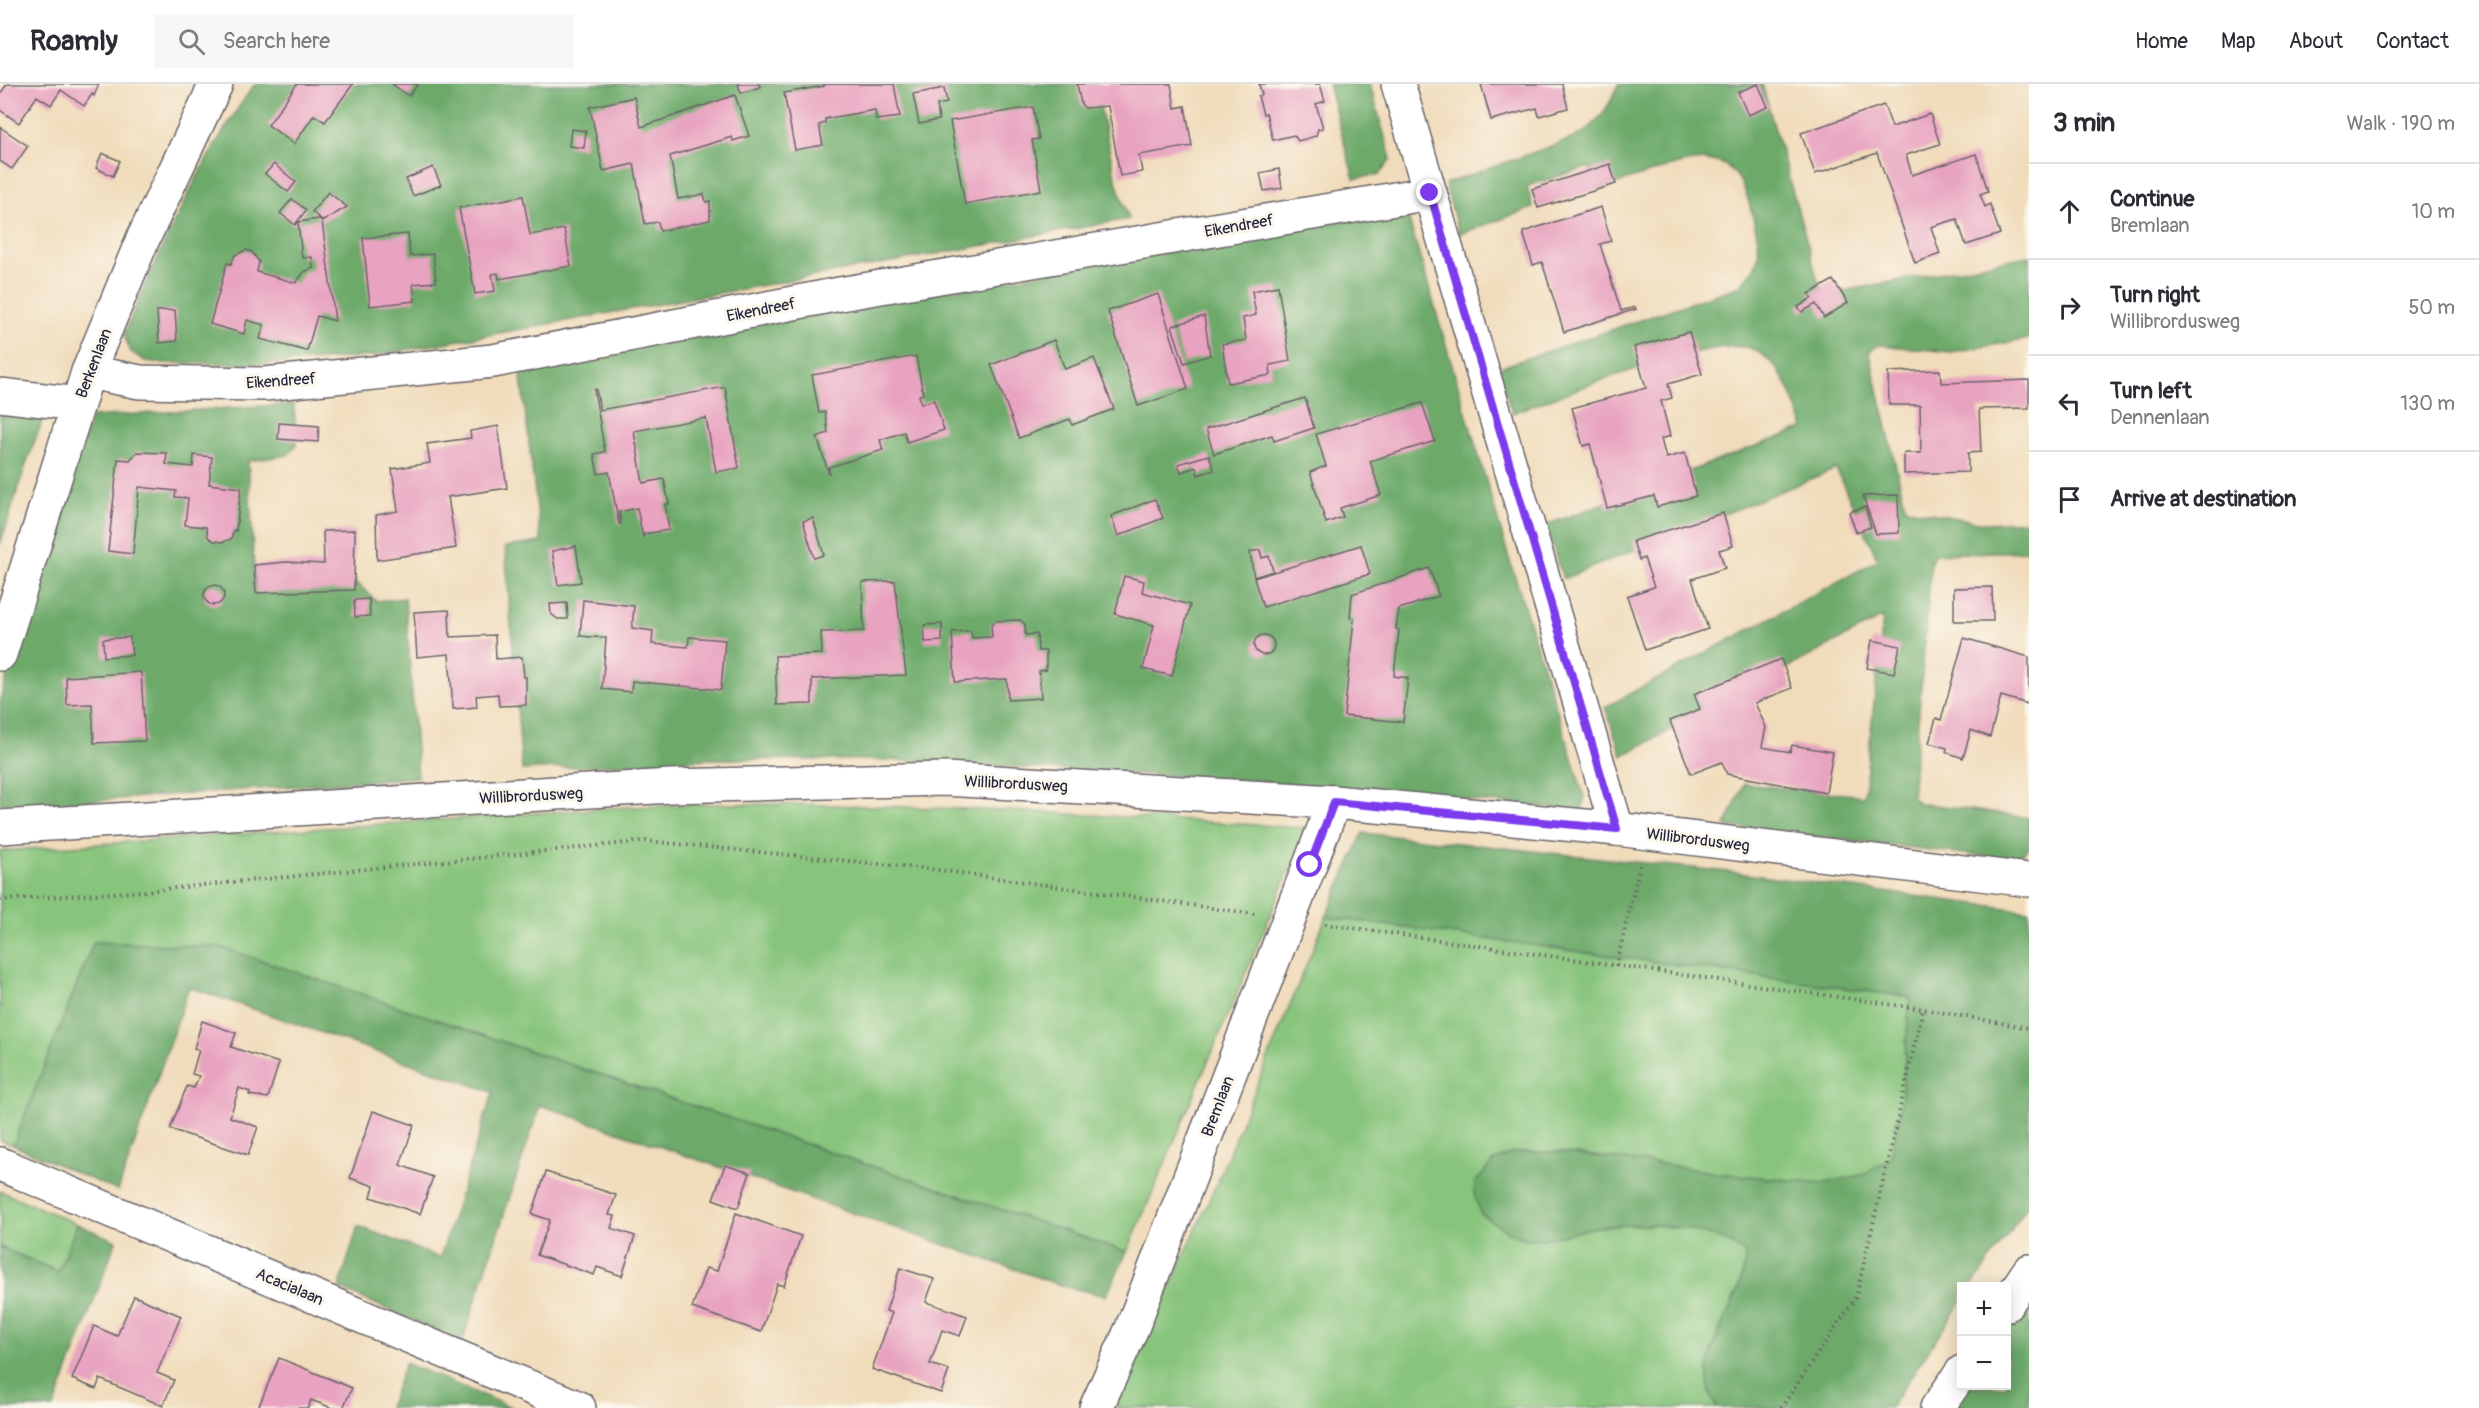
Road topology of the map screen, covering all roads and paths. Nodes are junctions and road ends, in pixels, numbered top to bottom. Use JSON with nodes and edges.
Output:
{"nodes":[{"id":1,"x":216,"y":84,"type":"edge"},
{"id":2,"x":1398,"y":84,"type":"edge"},
{"id":3,"x":1430,"y":193,"type":"junction"},
{"id":4,"x":88,"y":372,"type":"junction"},
{"id":5,"x":0,"y":395,"type":"edge"},
{"id":6,"x":78,"y":404,"type":"junction"},
{"id":7,"x":0,"y":654,"type":"edge"},
{"id":8,"x":1334,"y":802,"type":"junction"},
{"id":9,"x":0,"y":827,"type":"edge"},
{"id":10,"x":1633,"y":831,"type":"junction"},
{"id":11,"x":2029,"y":880,"type":"edge"},
{"id":12,"x":0,"y":900,"type":"edge"},
{"id":13,"x":1288,"y":919,"type":"junction"},
{"id":14,"x":1616,"y":966,"type":"junction"},
{"id":15,"x":1923,"y":1009,"type":"junction"},
{"id":16,"x":2029,"y":1028,"type":"edge"},
{"id":17,"x":0,"y":1164,"type":"edge"},
{"id":18,"x":2029,"y":1271,"type":"edge"},
{"id":19,"x":2011,"y":1299,"type":"edge"},
{"id":20,"x":1957,"y":1379,"type":"edge"},
{"id":21,"x":579,"y":1408,"type":"edge"},
{"id":22,"x":1096,"y":1408,"type":"edge"},
{"id":23,"x":1781,"y":1408,"type":"edge"},
{"id":24,"x":1937,"y":1408,"type":"edge"}],
"edges":[{"from":1,"to":4,"type":"street","name":"Berkenlaan"},
{"from":2,"to":3,"type":"street"},
{"from":3,"to":4,"type":"street","name":"Eikendreef"},
{"from":3,"to":10,"type":"street"},
{"from":4,"to":6,"type":"street","name":"Berkenlaan"},
{"from":5,"to":6,"type":"street"},
{"from":6,"to":7,"type":"street","name":"Berkenlaan"},
{"from":8,"to":9,"type":"street","name":"Willibrordusweg"},
{"from":8,"to":10,"type":"street","name":"Willibrordusweg"},
{"from":8,"to":13,"type":"street","name":"Bremlaan"},
{"from":10,"to":11,"type":"street","name":"Willibrordusweg"},
{"from":10,"to":14,"type":"path"},
{"from":12,"to":13,"type":"path"},
{"from":13,"to":14,"type":"path"},
{"from":13,"to":22,"type":"street","name":"Bremlaan"},
{"from":14,"to":15,"type":"path"},
{"from":15,"to":16,"type":"path"},
{"from":15,"to":23,"type":"path"},
{"from":17,"to":21,"type":"street","name":"Acacialaan"},
{"from":18,"to":19,"type":"street"},
{"from":20,"to":24,"type":"street"}]}
